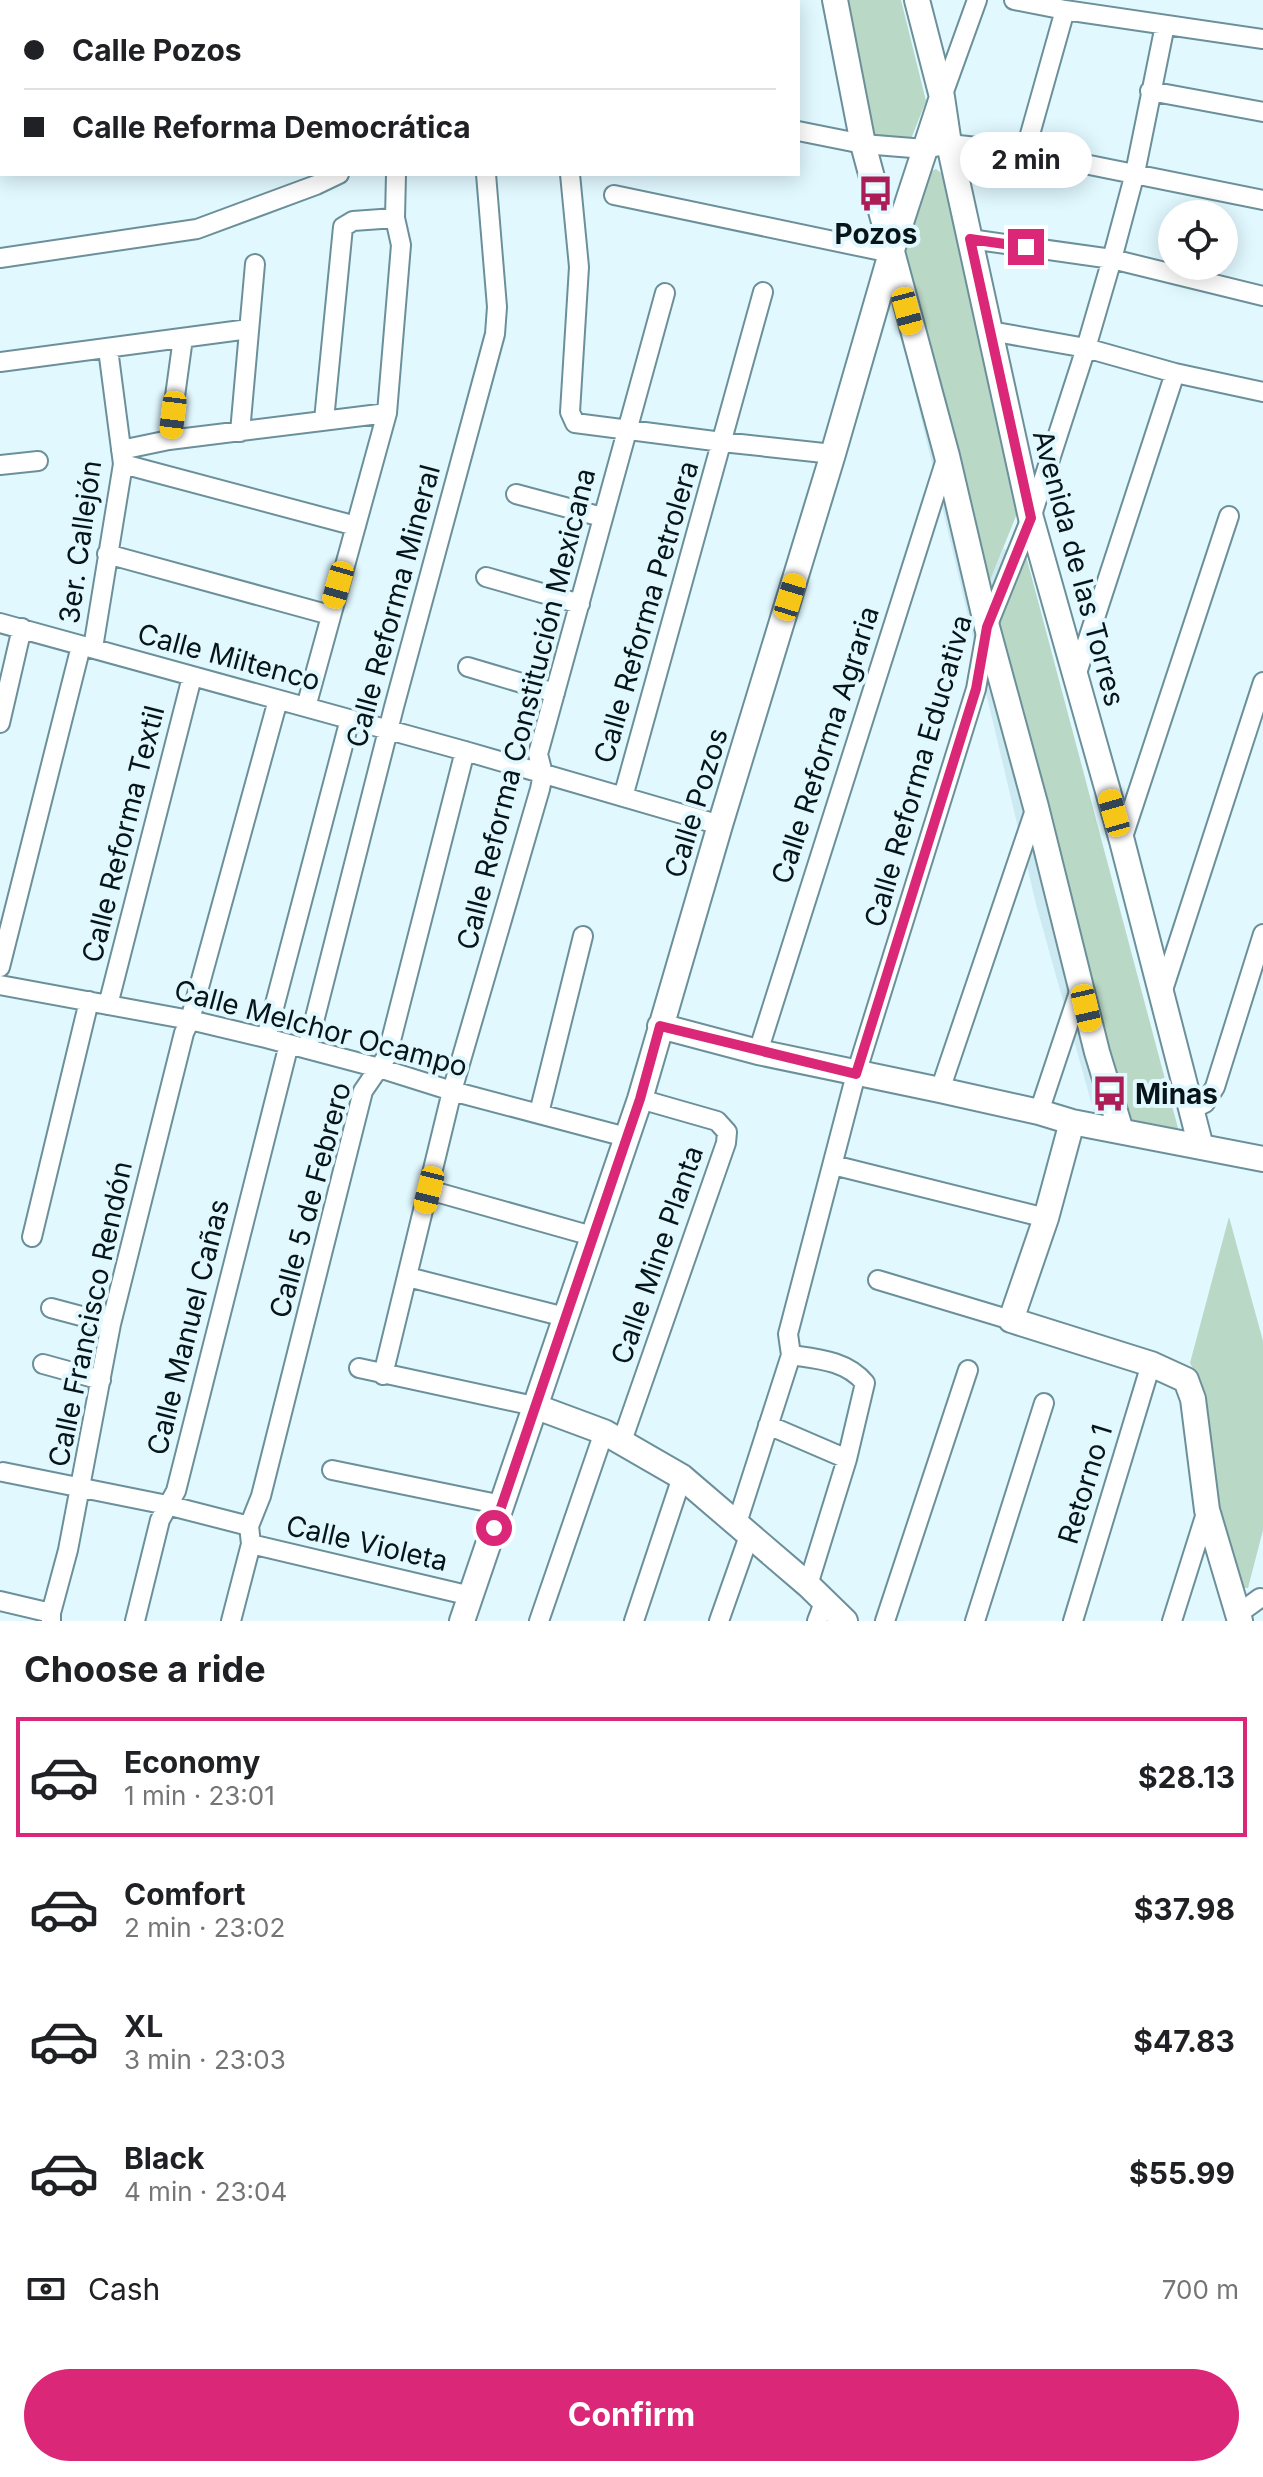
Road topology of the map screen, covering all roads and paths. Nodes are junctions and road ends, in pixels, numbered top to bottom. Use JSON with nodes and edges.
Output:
{"nodes":[{"id":1,"x":835,"y":0,"type":"edge"},
{"id":2,"x":917,"y":0,"type":"edge"},
{"id":3,"x":977,"y":0,"type":"edge"},
{"id":4,"x":1014,"y":0,"type":"edge"},
{"id":5,"x":1065,"y":10,"type":"junction"},
{"id":6,"x":1165,"y":25,"type":"junction"},
{"id":7,"x":1263,"y":39,"type":"edge"},
{"id":8,"x":1150,"y":91,"type":"junction"},
{"id":9,"x":942,"y":97,"type":"junction"},
{"id":10,"x":1263,"y":112,"type":"edge"},
{"id":11,"x":800,"y":131,"type":"edge"},
{"id":12,"x":863,"y":144,"type":"junction"},
{"id":13,"x":949,"y":144,"type":"junction"},
{"id":14,"x":925,"y":149,"type":"junction"},
{"id":15,"x":1025,"y":152,"type":"junction"},
{"id":16,"x":1135,"y":173,"type":"junction"},
{"id":17,"x":396,"y":176,"type":"edge"},
{"id":18,"x":486,"y":176,"type":"edge"},
{"id":19,"x":570,"y":176,"type":"edge"},
{"id":20,"x":316,"y":179,"type":"edge"},
{"id":21,"x":614,"y":195,"type":"dead end"},
{"id":22,"x":1263,"y":200,"type":"edge"},
{"id":23,"x":395,"y":218,"type":"junction"},
{"id":24,"x":970,"y":239,"type":"junction"},
{"id":25,"x":891,"y":253,"type":"junction"},
{"id":26,"x":0,"y":258,"type":"edge"},
{"id":27,"x":1112,"y":259,"type":"junction"},
{"id":28,"x":255,"y":264,"type":"dead end"},
{"id":29,"x":763,"y":292,"type":"dead end"},
{"id":30,"x":665,"y":293,"type":"dead end"},
{"id":31,"x":1263,"y":296,"type":"edge"},
{"id":32,"x":249,"y":329,"type":"junction"},
{"id":33,"x":990,"y":331,"type":"junction"},
{"id":34,"x":183,"y":338,"type":"junction"},
{"id":35,"x":1086,"y":348,"type":"junction"},
{"id":36,"x":108,"y":349,"type":"junction"},
{"id":37,"x":0,"y":362,"type":"edge"},
{"id":38,"x":1175,"y":373,"type":"junction"},
{"id":39,"x":1263,"y":392,"type":"edge"},
{"id":40,"x":387,"y":413,"type":"junction"},
{"id":41,"x":324,"y":420,"type":"junction"},
{"id":42,"x":628,"y":430,"type":"junction"},
{"id":43,"x":240,"y":432,"type":"junction"},
{"id":44,"x":169,"y":440,"type":"junction"},
{"id":45,"x":722,"y":442,"type":"junction"},
{"id":46,"x":833,"y":454,"type":"junction"},
{"id":47,"x":947,"y":456,"type":"junction"},
{"id":48,"x":122,"y":457,"type":"junction"},
{"id":49,"x":38,"y":461,"type":"dead end"},
{"id":50,"x":0,"y":465,"type":"edge"},
{"id":51,"x":516,"y":494,"type":"dead end"},
{"id":52,"x":1229,"y":516,"type":"dead end"},
{"id":53,"x":602,"y":517,"type":"junction"},
{"id":54,"x":1031,"y":518,"type":"junction"},
{"id":55,"x":356,"y":526,"type":"junction"},
{"id":56,"x":107,"y":554,"type":"junction"},
{"id":57,"x":486,"y":577,"type":"dead end"},
{"id":58,"x":580,"y":604,"type":"junction"},
{"id":59,"x":330,"y":615,"type":"junction"},
{"id":60,"x":0,"y":623,"type":"edge"},
{"id":61,"x":987,"y":627,"type":"junction"},
{"id":62,"x":22,"y":628,"type":"junction"},
{"id":63,"x":87,"y":647,"type":"junction"},
{"id":64,"x":468,"y":667,"type":"dead end"},
{"id":65,"x":1076,"y":676,"type":"junction"},
{"id":66,"x":192,"y":677,"type":"junction"},
{"id":67,"x":1263,"y":682,"type":"edge"},
{"id":68,"x":555,"y":693,"type":"junction"},
{"id":69,"x":278,"y":700,"type":"junction"},
{"id":70,"x":306,"y":707,"type":"junction"},
{"id":71,"x":350,"y":719,"type":"junction"},
{"id":72,"x":0,"y":723,"type":"edge"},
{"id":73,"x":389,"y":730,"type":"junction"},
{"id":74,"x":465,"y":751,"type":"junction"},
{"id":75,"x":543,"y":774,"type":"junction"},
{"id":76,"x":623,"y":797,"type":"junction"},
{"id":77,"x":1036,"y":807,"type":"junction"},
{"id":78,"x":720,"y":825,"type":"junction"},
{"id":79,"x":1122,"y":841,"type":"junction"},
{"id":80,"x":1263,"y":934,"type":"edge"},
{"id":81,"x":583,"y":936,"type":"dead end"},
{"id":82,"x":0,"y":967,"type":"edge"},
{"id":83,"x":0,"y":985,"type":"edge"},
{"id":84,"x":1081,"y":985,"type":"junction"},
{"id":85,"x":1162,"y":993,"type":"junction"},
{"id":86,"x":89,"y":1001,"type":"junction"},
{"id":87,"x":108,"y":1005,"type":"junction"},
{"id":88,"x":190,"y":1020,"type":"junction"},
{"id":89,"x":660,"y":1026,"type":"junction"},
{"id":90,"x":266,"y":1038,"type":"junction"},
{"id":91,"x":298,"y":1046,"type":"junction"},
{"id":92,"x":758,"y":1052,"type":"junction"},
{"id":93,"x":379,"y":1068,"type":"junction"},
{"id":94,"x":856,"y":1074,"type":"junction"},
{"id":95,"x":940,"y":1090,"type":"junction"},
{"id":96,"x":452,"y":1091,"type":"junction"},
{"id":97,"x":640,"y":1099,"type":"junction"},
{"id":98,"x":1191,"y":1110,"type":"junction"},
{"id":99,"x":1039,"y":1112,"type":"junction"},
{"id":100,"x":539,"y":1113,"type":"junction"},
{"id":101,"x":1072,"y":1122,"type":"junction"},
{"id":102,"x":1121,"y":1131,"type":"junction"},
{"id":103,"x":626,"y":1137,"type":"junction"},
{"id":104,"x":1201,"y":1147,"type":"junction"},
{"id":105,"x":1263,"y":1159,"type":"edge"},
{"id":106,"x":833,"y":1165,"type":"junction"},
{"id":107,"x":429,"y":1190,"type":"junction"},
{"id":108,"x":1046,"y":1218,"type":"junction"},
{"id":109,"x":592,"y":1236,"type":"junction"},
{"id":110,"x":32,"y":1237,"type":"dead end"},
{"id":111,"x":408,"y":1277,"type":"junction"},
{"id":112,"x":878,"y":1280,"type":"dead end"},
{"id":113,"x":51,"y":1308,"type":"dead end"},
{"id":114,"x":565,"y":1317,"type":"junction"},
{"id":115,"x":1011,"y":1320,"type":"junction"},
{"id":116,"x":111,"y":1324,"type":"junction"},
{"id":117,"x":791,"y":1355,"type":"junction"},
{"id":118,"x":43,"y":1364,"type":"dead end"},
{"id":119,"x":1151,"y":1364,"type":"junction"},
{"id":120,"x":359,"y":1368,"type":"dead end"},
{"id":121,"x":968,"y":1370,"type":"dead end"},
{"id":122,"x":383,"y":1375,"type":"junction"},
{"id":123,"x":101,"y":1380,"type":"junction"},
{"id":124,"x":1044,"y":1403,"type":"dead end"},
{"id":125,"x":534,"y":1406,"type":"junction"},
{"id":126,"x":768,"y":1425,"type":"junction"},
{"id":127,"x":613,"y":1436,"type":"junction"},
{"id":128,"x":847,"y":1459,"type":"junction"},
{"id":129,"x":332,"y":1470,"type":"dead end"},
{"id":130,"x":3,"y":1472,"type":"dead end"},
{"id":131,"x":682,"y":1477,"type":"junction"},
{"id":132,"x":80,"y":1487,"type":"junction"},
{"id":133,"x":167,"y":1505,"type":"junction"},
{"id":134,"x":502,"y":1505,"type":"junction"},
{"id":135,"x":1207,"y":1510,"type":"junction"},
{"id":136,"x":743,"y":1529,"type":"junction"},
{"id":137,"x":250,"y":1535,"type":"junction"},
{"id":138,"x":1262,"y":1595,"type":"edge"},
{"id":139,"x":471,"y":1596,"type":"junction"},
{"id":140,"x":0,"y":1601,"type":"edge"},
{"id":141,"x":817,"y":1602,"type":"edge"},
{"id":142,"x":51,"y":1617,"type":"edge"},
{"id":143,"x":1239,"y":1618,"type":"edge"},
{"id":144,"x":135,"y":1621,"type":"edge"},
{"id":145,"x":231,"y":1621,"type":"edge"},
{"id":146,"x":462,"y":1621,"type":"edge"},
{"id":147,"x":539,"y":1621,"type":"edge"},
{"id":148,"x":634,"y":1621,"type":"edge"},
{"id":149,"x":719,"y":1621,"type":"edge"},
{"id":150,"x":845,"y":1621,"type":"edge"},
{"id":151,"x":885,"y":1621,"type":"edge"},
{"id":152,"x":975,"y":1621,"type":"edge"},
{"id":153,"x":1073,"y":1621,"type":"edge"},
{"id":154,"x":1172,"y":1621,"type":"edge"}],
"edges":[{"from":1,"to":12,"type":"street"},
{"from":2,"to":9,"type":"street","name":"Avenida de las Torres"},
{"from":3,"to":9,"type":"street","name":"Calle Pozos"},
{"from":4,"to":5,"type":"street"},
{"from":5,"to":6,"type":"street"},
{"from":5,"to":15,"type":"street"},
{"from":6,"to":7,"type":"street"},
{"from":6,"to":8,"type":"street","name":"Calle Reforma Educativa"},
{"from":8,"to":10,"type":"street"},
{"from":8,"to":16,"type":"street","name":"Calle Reforma Educativa"},
{"from":9,"to":13,"type":"street","name":"Avenida de las Torres"},
{"from":9,"to":14,"type":"street","name":"Calle Pozos"},
{"from":11,"to":12,"type":"street"},
{"from":12,"to":14,"type":"street"},
{"from":12,"to":25,"type":"street"},
{"from":13,"to":14,"type":"street"},
{"from":13,"to":15,"type":"street"},
{"from":13,"to":24,"type":"street","name":"Avenida de las Torres"},
{"from":14,"to":25,"type":"street","name":"Calle Pozos"},
{"from":15,"to":16,"type":"street"},
{"from":16,"to":22,"type":"street"},
{"from":16,"to":27,"type":"street","name":"Calle Reforma Educativa"},
{"from":17,"to":23,"type":"street"},
{"from":18,"to":73,"type":"street","name":"Calle Reforma Mineral"},
{"from":19,"to":42,"type":"street"},
{"from":20,"to":26,"type":"street"},
{"from":21,"to":25,"type":"street"},
{"from":23,"to":40,"type":"street"},
{"from":23,"to":41,"type":"street"},
{"from":24,"to":27,"type":"street"},
{"from":24,"to":33,"type":"street","name":"Avenida de las Torres"},
{"from":25,"to":46,"type":"street","name":"Calle Pozos"},
{"from":25,"to":47,"type":"street"},
{"from":27,"to":31,"type":"street"},
{"from":27,"to":35,"type":"street","name":"Calle Reforma Educativa"},
{"from":28,"to":32,"type":"street"},
{"from":29,"to":45,"type":"street","name":"Calle Reforma Petrolera"},
{"from":30,"to":42,"type":"street","name":"Calle Reforma Constitución Mexicana"},
{"from":32,"to":34,"type":"street"},
{"from":32,"to":43,"type":"street"},
{"from":33,"to":35,"type":"street"},
{"from":33,"to":54,"type":"street","name":"Avenida de las Torres"},
{"from":34,"to":36,"type":"street"},
{"from":34,"to":44,"type":"street"},
{"from":35,"to":38,"type":"street"},
{"from":35,"to":54,"type":"street","name":"Calle Reforma Educativa"},
{"from":36,"to":37,"type":"street"},
{"from":36,"to":48,"type":"street","name":"3er. Callejón"},
{"from":38,"to":39,"type":"street"},
{"from":38,"to":65,"type":"street"},
{"from":40,"to":41,"type":"street"},
{"from":40,"to":55,"type":"street"},
{"from":41,"to":43,"type":"street"},
{"from":42,"to":45,"type":"street"},
{"from":42,"to":53,"type":"street","name":"Calle Reforma Constitución Mexicana"},
{"from":43,"to":44,"type":"street"},
{"from":44,"to":48,"type":"street"},
{"from":45,"to":46,"type":"street"},
{"from":45,"to":76,"type":"street","name":"Calle Reforma Petrolera"},
{"from":46,"to":78,"type":"street","name":"Calle Pozos"},
{"from":47,"to":61,"type":"street"},
{"from":47,"to":92,"type":"street","name":"Calle Reforma Agraria"},
{"from":48,"to":55,"type":"street"},
{"from":48,"to":56,"type":"street","name":"3er. Callejón"},
{"from":49,"to":50,"type":"street"},
{"from":51,"to":53,"type":"street"},
{"from":52,"to":79,"type":"street"},
{"from":53,"to":58,"type":"street","name":"Calle Reforma Constitución Mexicana"},
{"from":54,"to":61,"type":"street","name":"Calle Reforma Educativa"},
{"from":54,"to":65,"type":"street","name":"Avenida de las Torres"},
{"from":55,"to":59,"type":"street"},
{"from":56,"to":59,"type":"street"},
{"from":56,"to":63,"type":"street","name":"3er. Callejón"},
{"from":57,"to":58,"type":"street"},
{"from":58,"to":68,"type":"street","name":"Calle Reforma Constitución Mexicana"},
{"from":59,"to":70,"type":"street"},
{"from":60,"to":62,"type":"street","name":"Calle Miltenco"},
{"from":61,"to":77,"type":"street"},
{"from":61,"to":94,"type":"street","name":"Calle Reforma Educativa"},
{"from":62,"to":63,"type":"street","name":"Calle Miltenco"},
{"from":62,"to":72,"type":"street"},
{"from":63,"to":66,"type":"street","name":"Calle Miltenco"},
{"from":63,"to":82,"type":"street","name":"3er. Callejón"},
{"from":64,"to":68,"type":"street"},
{"from":65,"to":79,"type":"street","name":"Avenida de las Torres"},
{"from":66,"to":69,"type":"street","name":"Calle Miltenco"},
{"from":66,"to":87,"type":"street","name":"Calle Reforma Textil"},
{"from":67,"to":85,"type":"street"},
{"from":68,"to":75,"type":"street","name":"Calle Reforma Constitución Mexicana"},
{"from":69,"to":70,"type":"street","name":"Calle Miltenco"},
{"from":69,"to":88,"type":"street","name":"Calle Francisco Rendón"},
{"from":70,"to":71,"type":"street","name":"Calle Miltenco"},
{"from":71,"to":73,"type":"street","name":"Calle Miltenco"},
{"from":71,"to":90,"type":"street"},
{"from":73,"to":74,"type":"street","name":"Calle Miltenco"},
{"from":73,"to":91,"type":"street","name":"Calle Reforma Mineral"},
{"from":74,"to":75,"type":"street","name":"Calle Miltenco"},
{"from":74,"to":93,"type":"street","name":"Calle 5 de Febrero"},
{"from":75,"to":76,"type":"street","name":"Calle Miltenco"},
{"from":75,"to":96,"type":"street","name":"Calle Reforma Constitución Mexicana"},
{"from":76,"to":78,"type":"street","name":"Calle Miltenco"},
{"from":77,"to":84,"type":"street"},
{"from":77,"to":95,"type":"street"},
{"from":78,"to":89,"type":"street","name":"Calle Pozos"},
{"from":79,"to":85,"type":"street","name":"Avenida de las Torres"},
{"from":80,"to":98,"type":"street"},
{"from":81,"to":100,"type":"street"},
{"from":83,"to":86,"type":"street","name":"Calle Melchor Ocampo"},
{"from":84,"to":99,"type":"street"},
{"from":84,"to":102,"type":"street"},
{"from":85,"to":98,"type":"street","name":"Avenida de las Torres"},
{"from":86,"to":87,"type":"street","name":"Calle Melchor Ocampo"},
{"from":86,"to":110,"type":"street"},
{"from":87,"to":88,"type":"street","name":"Calle Melchor Ocampo"},
{"from":88,"to":90,"type":"street","name":"Calle Melchor Ocampo"},
{"from":88,"to":116,"type":"street","name":"Calle Francisco Rendón"},
{"from":89,"to":92,"type":"street"},
{"from":89,"to":97,"type":"street","name":"Calle Pozos"},
{"from":90,"to":91,"type":"street","name":"Calle Melchor Ocampo"},
{"from":91,"to":93,"type":"street","name":"Calle Melchor Ocampo"},
{"from":91,"to":133,"type":"street","name":"Calle Manuel Cañas"},
{"from":92,"to":94,"type":"street"},
{"from":93,"to":96,"type":"street","name":"Calle Melchor Ocampo"},
{"from":93,"to":137,"type":"street","name":"Calle 5 de Febrero"},
{"from":94,"to":95,"type":"street"},
{"from":94,"to":106,"type":"street","name":"Calle Reforma Educativa"},
{"from":95,"to":99,"type":"street"},
{"from":96,"to":100,"type":"street","name":"Calle Melchor Ocampo"},
{"from":96,"to":107,"type":"street","name":"Calle Reforma Constitución Mexicana"},
{"from":97,"to":103,"type":"street","name":"Calle Pozos"},
{"from":97,"to":127,"type":"street","name":"Calle Mine Planta"},
{"from":98,"to":104,"type":"street","name":"Avenida de las Torres"},
{"from":99,"to":101,"type":"street"},
{"from":100,"to":103,"type":"street","name":"Calle Melchor Ocampo"},
{"from":101,"to":102,"type":"street"},
{"from":101,"to":108,"type":"street"},
{"from":102,"to":104,"type":"street"},
{"from":103,"to":109,"type":"street","name":"Calle Pozos"},
{"from":104,"to":105,"type":"street"},
{"from":106,"to":108,"type":"street"},
{"from":106,"to":117,"type":"street","name":"Calle Reforma Educativa"},
{"from":107,"to":109,"type":"street"},
{"from":107,"to":111,"type":"street","name":"Calle Reforma Constitución Mexicana"},
{"from":108,"to":115,"type":"street"},
{"from":109,"to":114,"type":"street","name":"Calle Pozos"},
{"from":111,"to":114,"type":"street"},
{"from":111,"to":122,"type":"street","name":"Calle Reforma Constitución Mexicana"},
{"from":112,"to":115,"type":"street"},
{"from":113,"to":116,"type":"street"},
{"from":114,"to":125,"type":"street","name":"Calle Pozos"},
{"from":115,"to":119,"type":"street"},
{"from":116,"to":123,"type":"street","name":"Calle Francisco Rendón"},
{"from":117,"to":126,"type":"street"},
{"from":117,"to":128,"type":"street"},
{"from":118,"to":123,"type":"street"},
{"from":119,"to":135,"type":"street"},
{"from":119,"to":153,"type":"street","name":"Retorno 1"},
{"from":120,"to":122,"type":"street"},
{"from":121,"to":151,"type":"street"},
{"from":122,"to":125,"type":"street"},
{"from":123,"to":132,"type":"street","name":"Calle Francisco Rendón"},
{"from":124,"to":152,"type":"street"},
{"from":125,"to":127,"type":"street"},
{"from":125,"to":134,"type":"street","name":"Calle Pozos"},
{"from":126,"to":128,"type":"street"},
{"from":126,"to":136,"type":"street"},
{"from":127,"to":131,"type":"street"},
{"from":127,"to":147,"type":"street"},
{"from":128,"to":141,"type":"street"},
{"from":129,"to":134,"type":"street"},
{"from":130,"to":132,"type":"street","name":"Calle Violeta"},
{"from":131,"to":136,"type":"street"},
{"from":131,"to":148,"type":"street"},
{"from":132,"to":133,"type":"street","name":"Calle Violeta"},
{"from":132,"to":142,"type":"street","name":"Calle Francisco Rendón"},
{"from":133,"to":137,"type":"street","name":"Calle Violeta"},
{"from":133,"to":144,"type":"street","name":"Calle Manuel Cañas"},
{"from":134,"to":139,"type":"street","name":"Calle Pozos"},
{"from":135,"to":143,"type":"street"},
{"from":135,"to":154,"type":"street"},
{"from":136,"to":141,"type":"street"},
{"from":136,"to":149,"type":"street"},
{"from":137,"to":139,"type":"street","name":"Calle Violeta"},
{"from":137,"to":145,"type":"street","name":"Calle 5 de Febrero"},
{"from":138,"to":143,"type":"street"},
{"from":139,"to":146,"type":"street","name":"Calle Pozos"},
{"from":140,"to":142,"type":"street"},
{"from":141,"to":150,"type":"street"}]}
